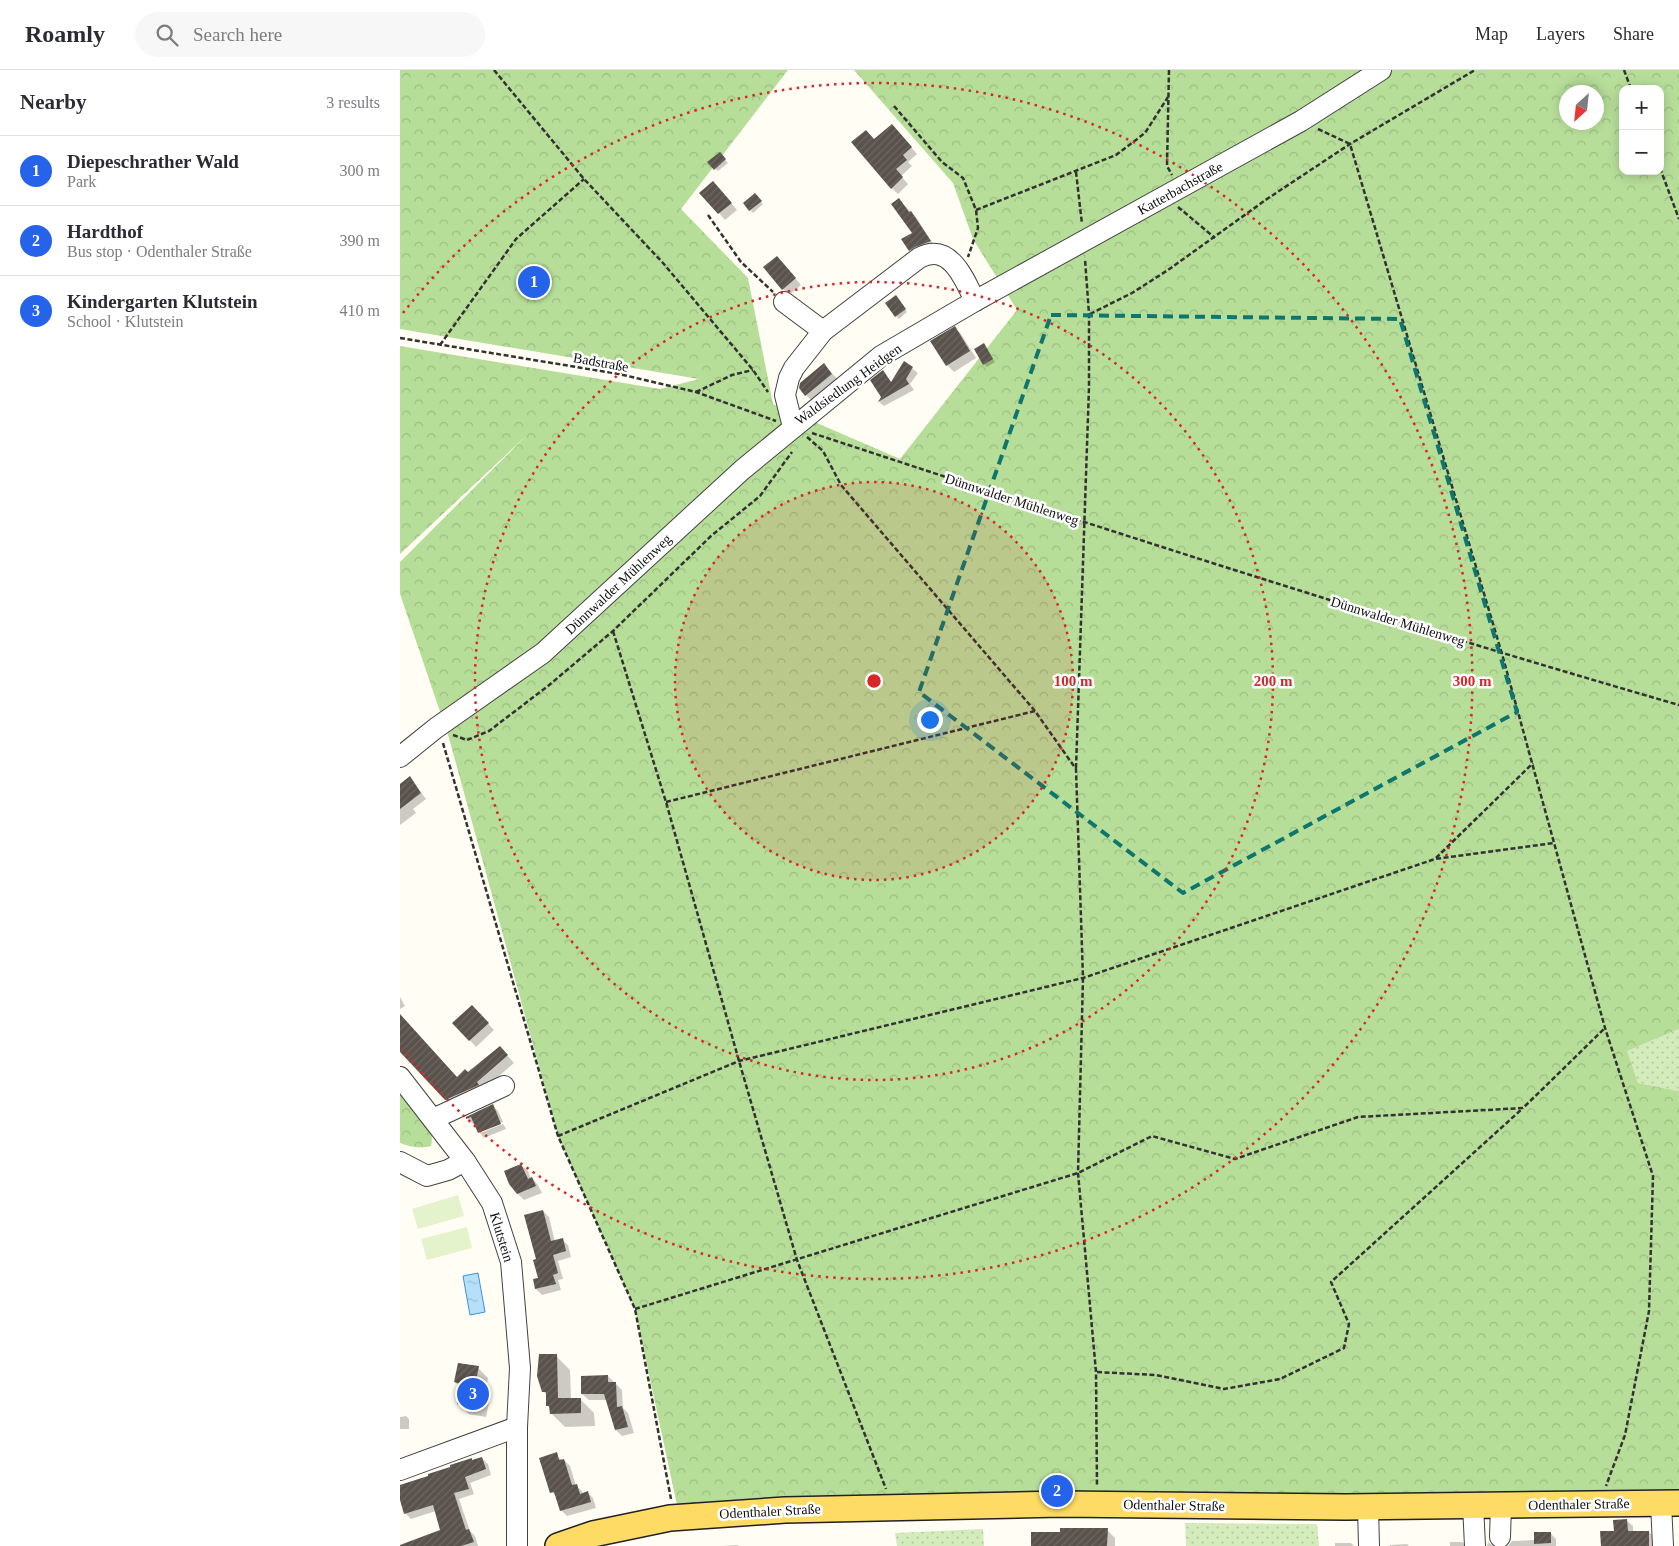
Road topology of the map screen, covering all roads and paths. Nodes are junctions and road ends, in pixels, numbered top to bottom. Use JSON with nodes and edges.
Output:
{"nodes":[{"id":1,"x":494,"y":70,"type":"edge"},
{"id":2,"x":1169,"y":70,"type":"edge"},
{"id":3,"x":1381,"y":70,"type":"edge"},
{"id":4,"x":1475,"y":70,"type":"edge"},
{"id":5,"x":1624,"y":70,"type":"edge"},
{"id":6,"x":1630,"y":85,"type":"edge"},
{"id":7,"x":1168,"y":97,"type":"junction"},
{"id":8,"x":894,"y":106,"type":"dead end"},
{"id":9,"x":1301,"y":121,"type":"junction"},
{"id":10,"x":1350,"y":144,"type":"junction"},
{"id":11,"x":1076,"y":172,"type":"junction"},
{"id":12,"x":1663,"y":175,"type":"edge"},
{"id":13,"x":584,"y":179,"type":"junction"},
{"id":14,"x":1172,"y":192,"type":"junction"},
{"id":15,"x":976,"y":210,"type":"junction"},
{"id":16,"x":708,"y":215,"type":"dead end"},
{"id":17,"x":1679,"y":219,"type":"edge"},
{"id":18,"x":1216,"y":238,"type":"junction"},
{"id":19,"x":1084,"y":240,"type":"junction"},
{"id":20,"x":962,"y":275,"type":"junction"},
{"id":21,"x":975,"y":301,"type":"junction"},
{"id":22,"x":784,"y":302,"type":"joint"},
{"id":23,"x":1089,"y":314,"type":"junction"},
{"id":24,"x":823,"y":332,"type":"junction"},
{"id":25,"x":400,"y":338,"type":"edge"},
{"id":26,"x":439,"y":345,"type":"junction"},
{"id":27,"x":754,"y":370,"type":"junction"},
{"id":28,"x":696,"y":392,"type":"junction"},
{"id":29,"x":772,"y":397,"type":"dead end"},
{"id":30,"x":793,"y":427,"type":"junction"},
{"id":31,"x":794,"y":449,"type":"dead end"},
{"id":32,"x":1084,"y":523,"type":"junction"},
{"id":33,"x":613,"y":631,"type":"junction"},
{"id":34,"x":1502,"y":654,"type":"junction"},
{"id":35,"x":1679,"y":705,"type":"edge"},
{"id":36,"x":1035,"y":711,"type":"junction"},
{"id":37,"x":438,"y":729,"type":"junction"},
{"id":38,"x":400,"y":757,"type":"edge"},
{"id":39,"x":1533,"y":763,"type":"junction"},
{"id":40,"x":1076,"y":770,"type":"junction"},
{"id":41,"x":666,"y":802,"type":"junction"},
{"id":42,"x":1554,"y":843,"type":"junction"},
{"id":43,"x":1435,"y":859,"type":"junction"},
{"id":44,"x":1083,"y":978,"type":"junction"},
{"id":45,"x":1605,"y":1028,"type":"junction"},
{"id":46,"x":739,"y":1061,"type":"junction"},
{"id":47,"x":400,"y":1077,"type":"edge"},
{"id":48,"x":504,"y":1086,"type":"dead end"},
{"id":49,"x":1523,"y":1108,"type":"junction"},
{"id":50,"x":433,"y":1119,"type":"junction"},
{"id":51,"x":558,"y":1136,"type":"junction"},
{"id":52,"x":465,"y":1160,"type":"junction"},
{"id":53,"x":400,"y":1162,"type":"edge"},
{"id":54,"x":1078,"y":1173,"type":"junction"},
{"id":55,"x":797,"y":1260,"type":"junction"},
{"id":56,"x":635,"y":1309,"type":"junction"},
{"id":57,"x":1096,"y":1372,"type":"junction"},
{"id":58,"x":517,"y":1427,"type":"junction"},
{"id":59,"x":400,"y":1470,"type":"edge"},
{"id":60,"x":1670,"y":1503,"type":"edge"},
{"id":61,"x":1097,"y":1504,"type":"junction"},
{"id":62,"x":1599,"y":1504,"type":"junction"},
{"id":63,"x":1473,"y":1505,"type":"junction"},
{"id":64,"x":1501,"y":1505,"type":"junction"},
{"id":65,"x":893,"y":1506,"type":"junction"},
{"id":66,"x":1368,"y":1506,"type":"junction"},
{"id":67,"x":670,"y":1518,"type":"junction"},
{"id":68,"x":1500,"y":1537,"type":"dead end"},
{"id":69,"x":517,"y":1546,"type":"edge"},
{"id":70,"x":558,"y":1546,"type":"edge"},
{"id":71,"x":1369,"y":1546,"type":"edge"},
{"id":72,"x":1475,"y":1546,"type":"edge"},
{"id":73,"x":1663,"y":1546,"type":"edge"}],
"edges":[{"from":1,"to":13,"type":"path"},
{"from":2,"to":7,"type":"path"},
{"from":3,"to":9,"type":"street","name":"Katterbachstraße"},
{"from":4,"to":10,"type":"path"},
{"from":5,"to":6,"type":"path"},
{"from":7,"to":11,"type":"path"},
{"from":7,"to":14,"type":"path"},
{"from":8,"to":15,"type":"path"},
{"from":9,"to":10,"type":"path"},
{"from":9,"to":14,"type":"street","name":"Katterbachstraße"},
{"from":10,"to":18,"type":"path"},
{"from":10,"to":34,"type":"path"},
{"from":11,"to":15,"type":"path"},
{"from":11,"to":19,"type":"path"},
{"from":12,"to":17,"type":"path"},
{"from":13,"to":26,"type":"path"},
{"from":13,"to":27,"type":"path"},
{"from":14,"to":18,"type":"path"},
{"from":14,"to":19,"type":"street","name":"Katterbachstraße"},
{"from":15,"to":20,"type":"path"},
{"from":16,"to":22,"type":"path"},
{"from":18,"to":23,"type":"path"},
{"from":19,"to":21,"type":"street","name":"Katterbachstraße"},
{"from":19,"to":23,"type":"path"},
{"from":20,"to":21,"type":"street","name":"Waldsiedlung Heidgen"},
{"from":20,"to":24,"type":"street","name":"Waldsiedlung Heidgen"},
{"from":21,"to":30,"type":"street","name":"Waldsiedlung Heidgen"},
{"from":22,"to":24,"type":"street"},
{"from":23,"to":32,"type":"path"},
{"from":24,"to":30,"type":"street","name":"Waldsiedlung Heidgen"},
{"from":25,"to":26,"type":"path","name":"Badstraße"},
{"from":26,"to":28,"type":"path","name":"Badstraße"},
{"from":27,"to":28,"type":"path"},
{"from":27,"to":29,"type":"path"},
{"from":28,"to":30,"type":"path","name":"Badstraße"},
{"from":30,"to":32,"type":"path","name":"Dünnwalder Mühlenweg"},
{"from":30,"to":36,"type":"path"},
{"from":30,"to":37,"type":"street","name":"Dünnwalder Mühlenweg"},
{"from":31,"to":33,"type":"path"},
{"from":32,"to":34,"type":"path","name":"Dünnwalder Mühlenweg"},
{"from":32,"to":40,"type":"path"},
{"from":33,"to":37,"type":"path"},
{"from":33,"to":41,"type":"path"},
{"from":34,"to":35,"type":"path","name":"Dünnwalder Mühlenweg"},
{"from":34,"to":39,"type":"path"},
{"from":36,"to":40,"type":"path"},
{"from":36,"to":41,"type":"path"},
{"from":37,"to":38,"type":"street"},
{"from":37,"to":51,"type":"path"},
{"from":39,"to":42,"type":"path"},
{"from":39,"to":43,"type":"path"},
{"from":40,"to":44,"type":"path"},
{"from":41,"to":46,"type":"path"},
{"from":42,"to":43,"type":"path"},
{"from":42,"to":45,"type":"path"},
{"from":43,"to":44,"type":"path"},
{"from":44,"to":46,"type":"path"},
{"from":44,"to":54,"type":"path"},
{"from":45,"to":49,"type":"path"},
{"from":45,"to":62,"type":"path"},
{"from":46,"to":51,"type":"path"},
{"from":46,"to":55,"type":"path"},
{"from":47,"to":50,"type":"street","name":"Klutstein"},
{"from":48,"to":50,"type":"street"},
{"from":49,"to":54,"type":"path"},
{"from":49,"to":57,"type":"path"},
{"from":50,"to":52,"type":"street","name":"Klutstein"},
{"from":51,"to":56,"type":"path"},
{"from":52,"to":53,"type":"street"},
{"from":52,"to":58,"type":"street","name":"Klutstein"},
{"from":54,"to":55,"type":"path"},
{"from":54,"to":57,"type":"path"},
{"from":55,"to":56,"type":"path"},
{"from":55,"to":65,"type":"path"},
{"from":56,"to":67,"type":"path"},
{"from":57,"to":61,"type":"path"},
{"from":58,"to":59,"type":"street"},
{"from":58,"to":69,"type":"street","name":"Klutstein"},
{"from":60,"to":62,"type":"main road","name":"Odenthaler Straße"},
{"from":60,"to":73,"type":"street"},
{"from":61,"to":65,"type":"main road","name":"Odenthaler Straße"},
{"from":61,"to":66,"type":"main road","name":"Odenthaler Straße"},
{"from":62,"to":64,"type":"main road","name":"Odenthaler Straße"},
{"from":63,"to":64,"type":"main road","name":"Odenthaler Straße"},
{"from":63,"to":66,"type":"main road","name":"Odenthaler Straße"},
{"from":63,"to":72,"type":"street"},
{"from":64,"to":68,"type":"street"},
{"from":65,"to":67,"type":"main road","name":"Odenthaler Straße"},
{"from":66,"to":71,"type":"street"},
{"from":67,"to":70,"type":"main road","name":"Odenthaler Straße"}]}
